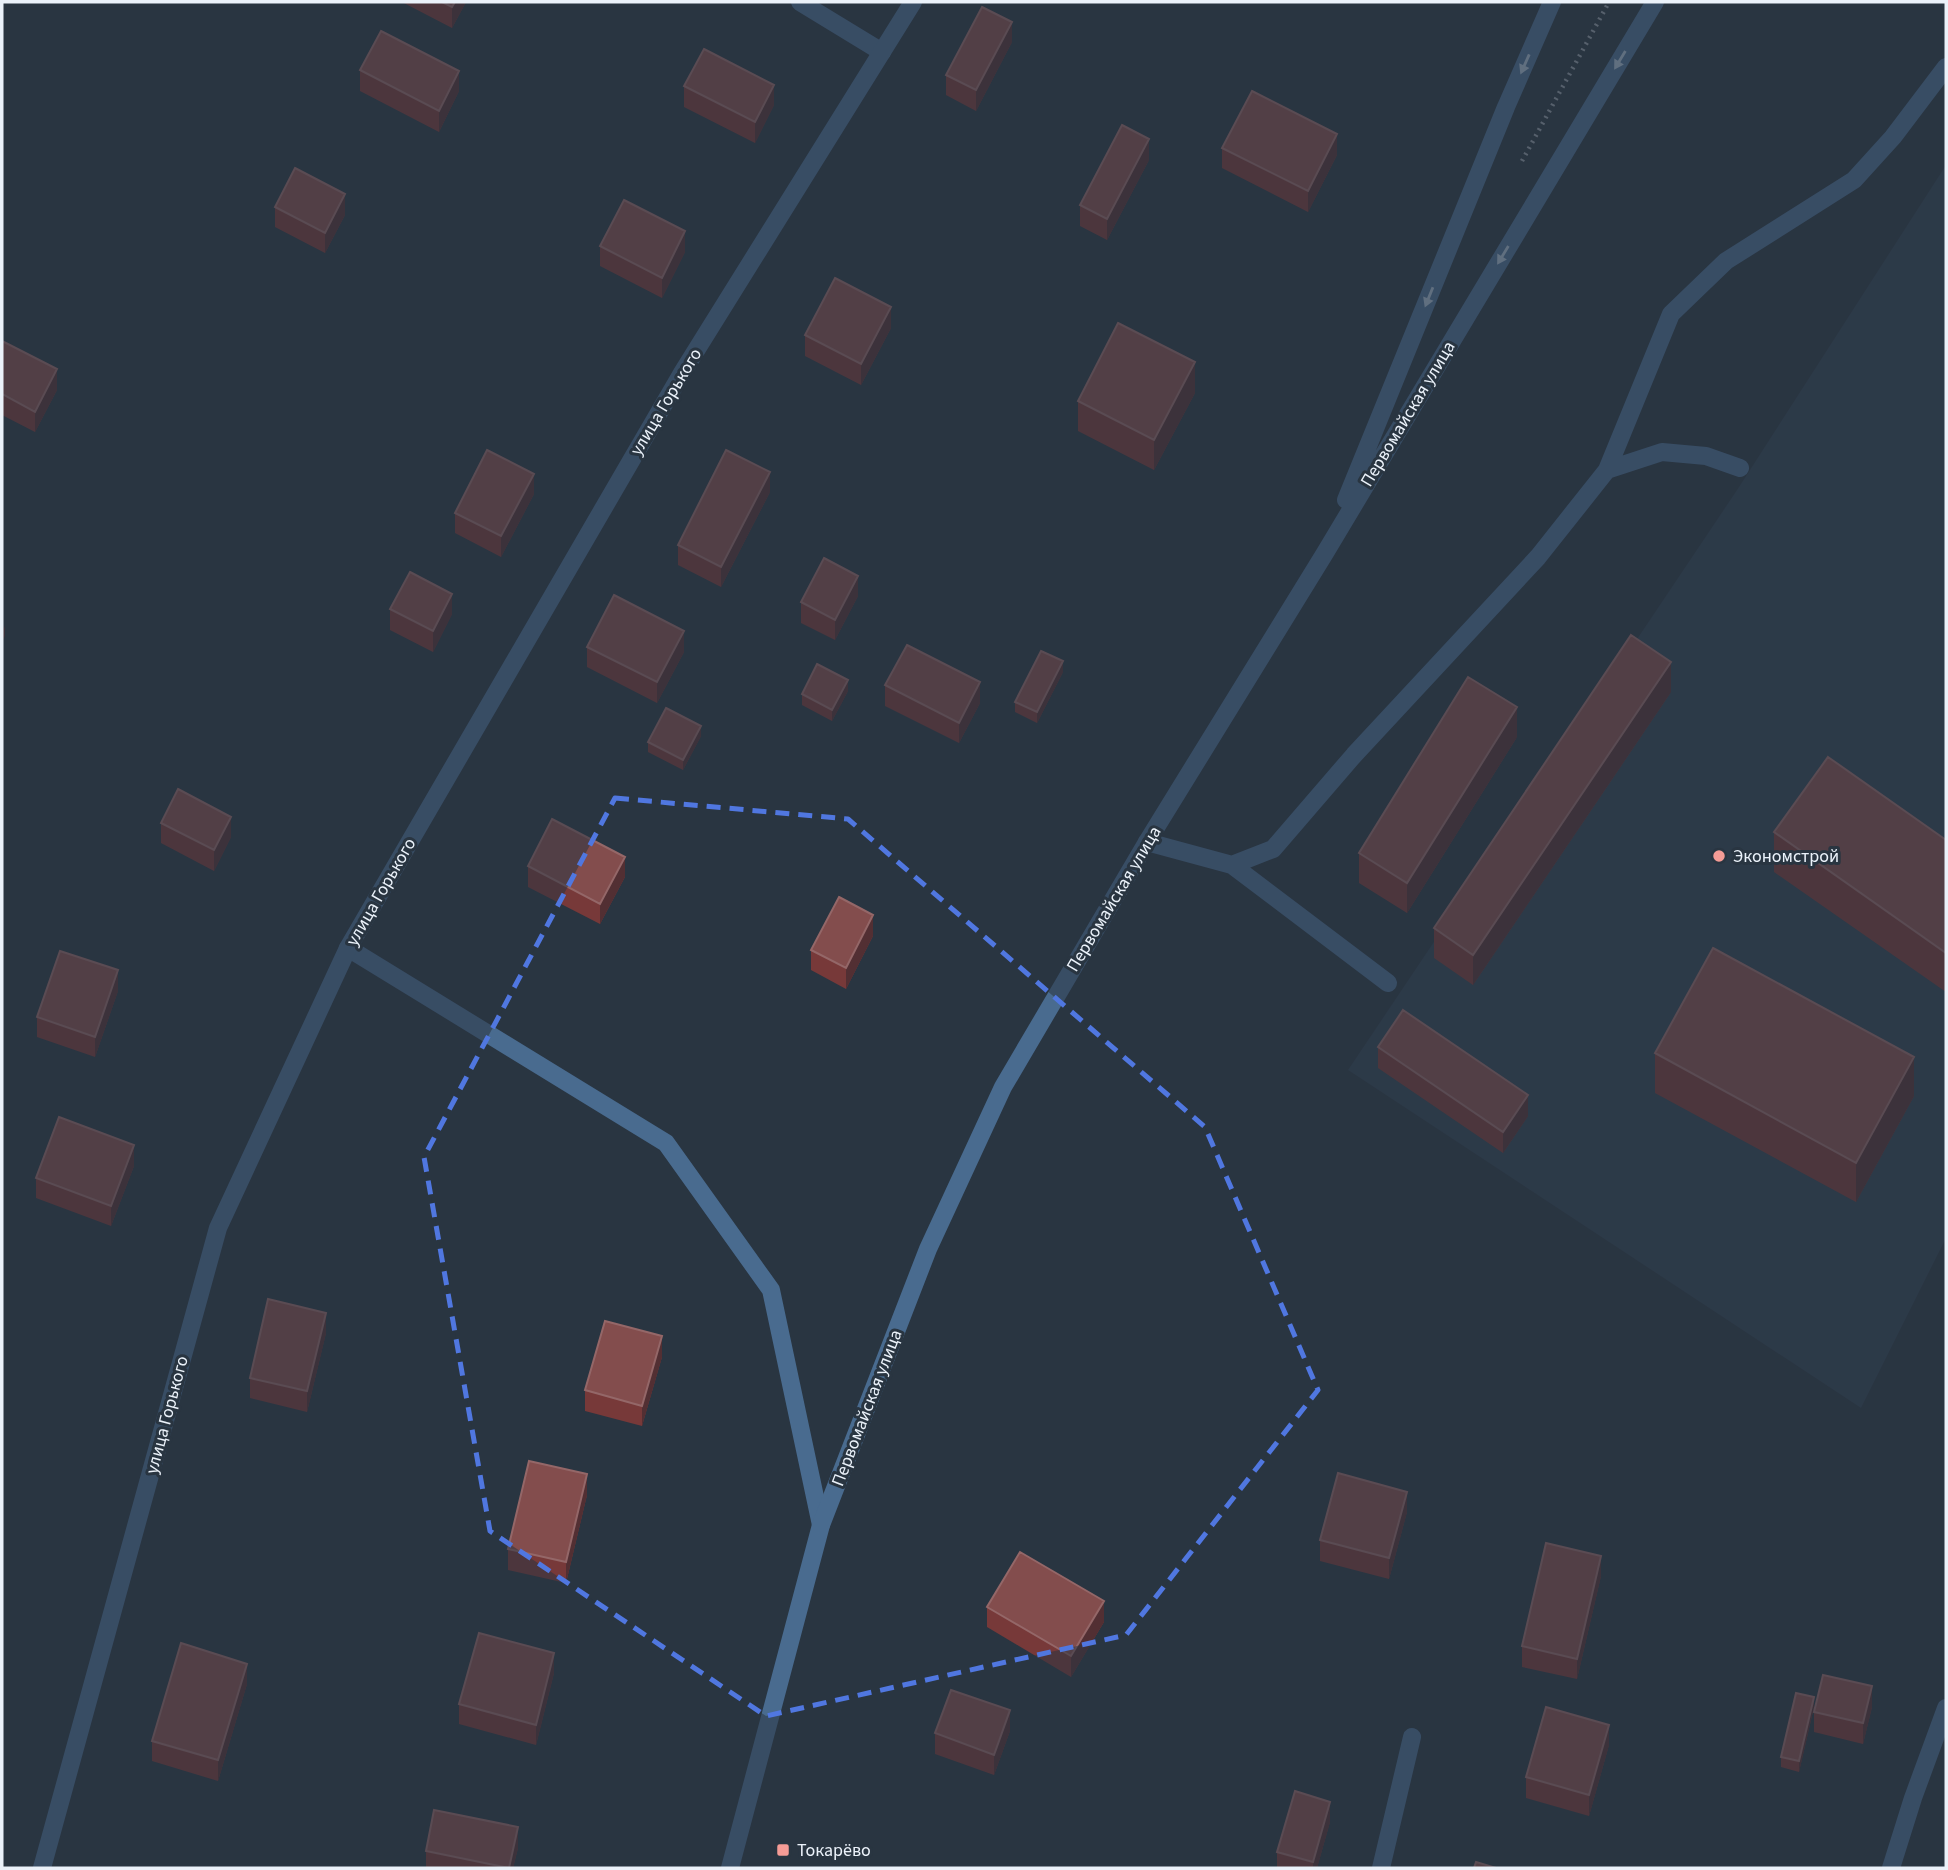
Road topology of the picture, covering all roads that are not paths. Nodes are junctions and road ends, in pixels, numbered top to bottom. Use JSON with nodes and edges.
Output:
{"nodes":[{"id":1,"x":800,"y":2,"type":"edge"},
{"id":2,"x":912,"y":2,"type":"edge"},
{"id":3,"x":1552,"y":2,"type":"edge"},
{"id":4,"x":1656,"y":2,"type":"edge"},
{"id":5,"x":882,"y":52,"type":"junction"},
{"id":6,"x":1946,"y":67,"type":"edge"},
{"id":7,"x":1740,"y":468,"type":"dead end"},
{"id":8,"x":1607,"y":470,"type":"junction"},
{"id":9,"x":1325,"y":553,"type":"junction"},
{"id":10,"x":1147,"y":842,"type":"junction"},
{"id":11,"x":1232,"y":865,"type":"junction"},
{"id":12,"x":348,"y":948,"type":"junction"},
{"id":13,"x":1388,"y":983,"type":"dead end"},
{"id":14,"x":821,"y":1525,"type":"junction"},
{"id":15,"x":1946,"y":1708,"type":"edge"},
{"id":16,"x":1412,"y":1737,"type":"dead end"},
{"id":17,"x":42,"y":1868,"type":"edge"},
{"id":18,"x":730,"y":1868,"type":"edge"},
{"id":19,"x":1381,"y":1868,"type":"edge"},
{"id":20,"x":1891,"y":1868,"type":"edge"}],
"edges":[{"from":1,"to":5,"type":"street"},
{"from":2,"to":5,"type":"street","name":"улица Горького"},
{"from":3,"to":9,"type":"street","one_way":true},
{"from":4,"to":9,"type":"street","name":"Первомайская улица","one_way":true},
{"from":5,"to":12,"type":"street","name":"улица Горького"},
{"from":6,"to":8,"type":"street"},
{"from":7,"to":8,"type":"street"},
{"from":8,"to":11,"type":"street"},
{"from":9,"to":10,"type":"street","name":"Первомайская улица"},
{"from":10,"to":11,"type":"street"},
{"from":10,"to":14,"type":"street","name":"Первомайская улица"},
{"from":11,"to":13,"type":"street"},
{"from":12,"to":14,"type":"street"},
{"from":12,"to":17,"type":"street","name":"улица Горького"},
{"from":14,"to":18,"type":"street","name":"Первомайская улица"},
{"from":15,"to":20,"type":"street"},
{"from":16,"to":19,"type":"street"}]}
